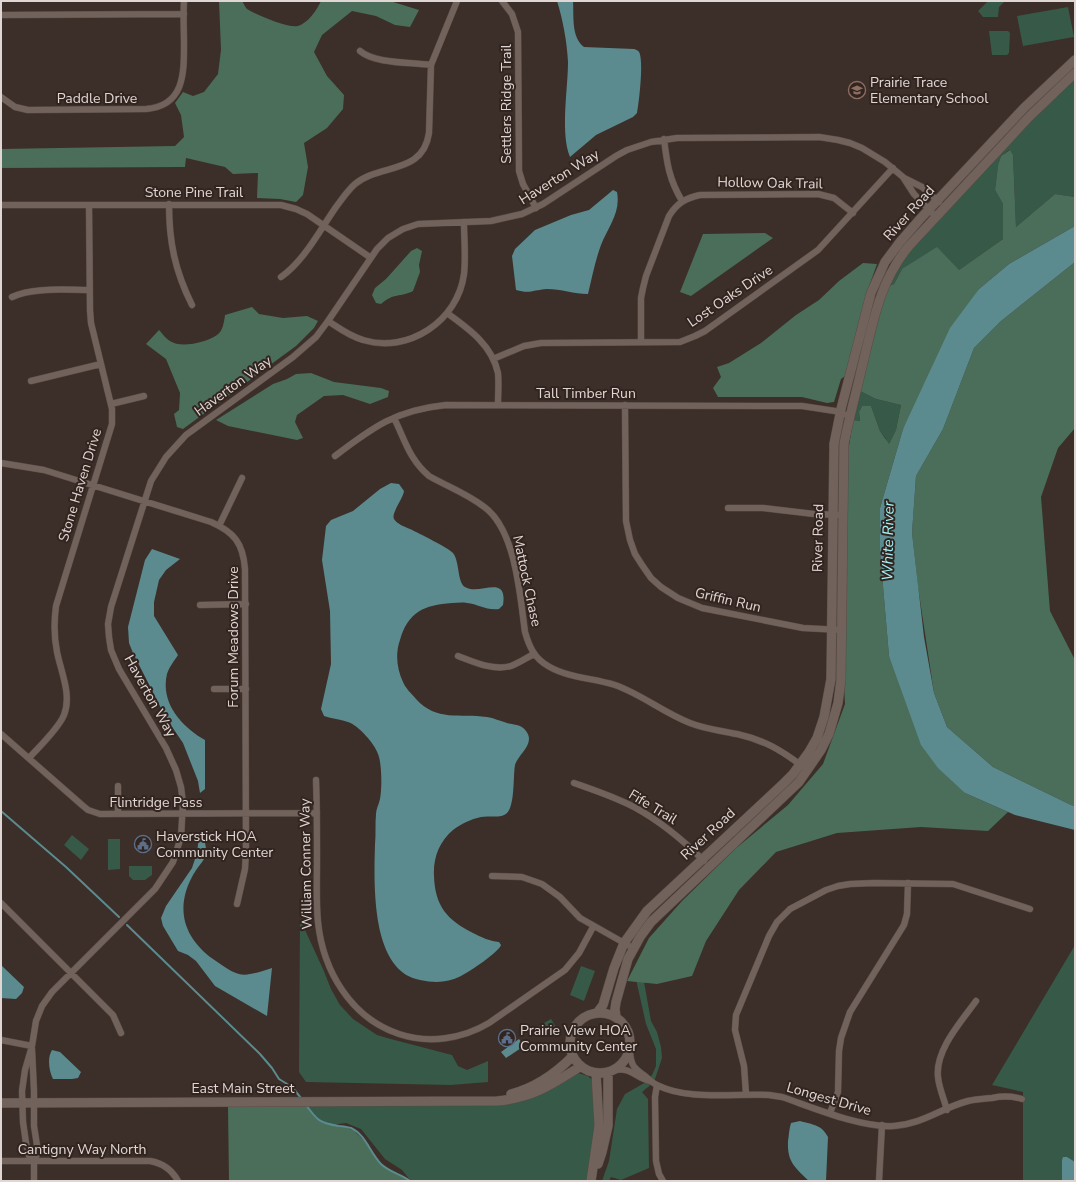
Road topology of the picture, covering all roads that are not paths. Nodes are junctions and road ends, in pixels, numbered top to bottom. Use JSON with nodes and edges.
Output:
{"nodes":[{"id":1,"x":184,"y":1,"type":"edge"},
{"id":2,"x":457,"y":1,"type":"edge"},
{"id":3,"x":502,"y":1,"type":"edge"},
{"id":4,"x":184,"y":14,"type":"junction"},
{"id":5,"x":1,"y":15,"type":"edge"},
{"id":6,"x":360,"y":51,"type":"dead end"},
{"id":7,"x":1075,"y":60,"type":"edge"},
{"id":8,"x":431,"y":66,"type":"junction"},
{"id":9,"x":1075,"y":73,"type":"edge"},
{"id":10,"x":1,"y":98,"type":"edge"},
{"id":11,"x":664,"y":139,"type":"junction"},
{"id":12,"x":893,"y":168,"type":"junction"},
{"id":13,"x":902,"y":177,"type":"junction"},
{"id":14,"x":682,"y":201,"type":"junction"},
{"id":15,"x":169,"y":204,"type":"junction"},
{"id":16,"x":941,"y":204,"type":"junction"},
{"id":17,"x":1,"y":205,"type":"edge"},
{"id":18,"x":89,"y":205,"type":"junction"},
{"id":19,"x":536,"y":208,"type":"junction"},
{"id":20,"x":929,"y":210,"type":"junction"},
{"id":21,"x":853,"y":213,"type":"junction"},
{"id":22,"x":936,"y":217,"type":"junction"},
{"id":23,"x":464,"y":222,"type":"junction"},
{"id":24,"x":324,"y":226,"type":"junction"},
{"id":25,"x":371,"y":258,"type":"junction"},
{"id":26,"x":281,"y":277,"type":"dead end"},
{"id":27,"x":89,"y":290,"type":"junction"},
{"id":28,"x":12,"y":297,"type":"dead end"},
{"id":29,"x":192,"y":304,"type":"dead end"},
{"id":30,"x":447,"y":313,"type":"junction"},
{"id":31,"x":328,"y":321,"type":"junction"},
{"id":32,"x":641,"y":342,"type":"junction"},
{"id":33,"x":493,"y":359,"type":"junction"},
{"id":34,"x":101,"y":364,"type":"junction"},
{"id":35,"x":31,"y":381,"type":"dead end"},
{"id":36,"x":144,"y":396,"type":"dead end"},
{"id":37,"x":111,"y":404,"type":"junction"},
{"id":38,"x":498,"y":404,"type":"junction"},
{"id":39,"x":625,"y":405,"type":"junction"},
{"id":40,"x":845,"y":414,"type":"junction"},
{"id":41,"x":394,"y":418,"type":"junction"},
{"id":42,"x":335,"y":456,"type":"dead end"},
{"id":43,"x":1,"y":462,"type":"edge"},
{"id":44,"x":242,"y":478,"type":"dead end"},
{"id":45,"x":93,"y":485,"type":"junction"},
{"id":46,"x":144,"y":501,"type":"junction"},
{"id":47,"x":728,"y":508,"type":"dead end"},
{"id":48,"x":832,"y":515,"type":"junction"},
{"id":49,"x":843,"y":515,"type":"junction"},
{"id":50,"x":219,"y":526,"type":"junction"},
{"id":51,"x":246,"y":604,"type":"junction"},
{"id":52,"x":200,"y":605,"type":"dead end"},
{"id":53,"x":831,"y":630,"type":"junction"},
{"id":54,"x":842,"y":630,"type":"junction"},
{"id":55,"x":534,"y":654,"type":"junction"},
{"id":56,"x":458,"y":656,"type":"dead end"},
{"id":57,"x":214,"y":689,"type":"dead end"},
{"id":58,"x":246,"y":689,"type":"junction"},
{"id":59,"x":1,"y":734,"type":"edge"},
{"id":60,"x":29,"y":758,"type":"junction"},
{"id":61,"x":800,"y":764,"type":"junction"},
{"id":62,"x":808,"y":771,"type":"junction"},
{"id":63,"x":316,"y":780,"type":"dead end"},
{"id":64,"x":574,"y":783,"type":"dead end"},
{"id":65,"x":118,"y":786,"type":"dead end"},
{"id":66,"x":317,"y":813,"type":"junction"},
{"id":67,"x":118,"y":814,"type":"junction"},
{"id":68,"x":183,"y":814,"type":"junction"},
{"id":69,"x":246,"y":814,"type":"junction"},
{"id":70,"x":702,"y":859,"type":"junction"},
{"id":71,"x":710,"y":866,"type":"junction"},
{"id":72,"x":492,"y":876,"type":"dead end"},
{"id":73,"x":908,"y":883,"type":"junction"},
{"id":74,"x":1,"y":903,"type":"edge"},
{"id":75,"x":237,"y":904,"type":"dead end"},
{"id":76,"x":1030,"y":909,"type":"dead end"},
{"id":77,"x":593,"y":927,"type":"junction"},
{"id":78,"x":624,"y":943,"type":"junction"},
{"id":79,"x":633,"y":948,"type":"junction"},
{"id":80,"x":71,"y":973,"type":"junction"},
{"id":81,"x":976,"y":1001,"type":"dead end"},
{"id":82,"x":597,"y":1013,"type":"junction"},
{"id":83,"x":616,"y":1017,"type":"junction"},
{"id":84,"x":121,"y":1033,"type":"dead end"},
{"id":85,"x":1,"y":1040,"type":"edge"},
{"id":86,"x":32,"y":1046,"type":"junction"},
{"id":87,"x":630,"y":1052,"type":"junction"},
{"id":88,"x":573,"y":1056,"type":"junction"},
{"id":89,"x":581,"y":1066,"type":"junction"},
{"id":90,"x":611,"y":1071,"type":"junction"},
{"id":91,"x":596,"y":1073,"type":"junction"},
{"id":92,"x":650,"y":1081,"type":"junction"},
{"id":93,"x":657,"y":1085,"type":"junction"},
{"id":94,"x":746,"y":1094,"type":"junction"},
{"id":95,"x":1022,"y":1099,"type":"dead end"},
{"id":96,"x":485,"y":1100,"type":"junction"},
{"id":97,"x":1,"y":1103,"type":"edge"},
{"id":98,"x":22,"y":1103,"type":"junction"},
{"id":99,"x":34,"y":1103,"type":"junction"},
{"id":100,"x":947,"y":1110,"type":"junction"},
{"id":101,"x":830,"y":1113,"type":"junction"},
{"id":102,"x":882,"y":1126,"type":"junction"},
{"id":103,"x":1,"y":1161,"type":"edge"},
{"id":104,"x":34,"y":1161,"type":"junction"},
{"id":105,"x":592,"y":1178,"type":"edge"},
{"id":106,"x":34,"y":1181,"type":"edge"},
{"id":107,"x":178,"y":1181,"type":"edge"},
{"id":108,"x":663,"y":1181,"type":"edge"},
{"id":109,"x":879,"y":1181,"type":"edge"}],
"edges":[{"from":1,"to":4,"type":"street"},
{"from":2,"to":8,"type":"street"},
{"from":3,"to":19,"type":"street","name":"Settlers Ridge Trail"},
{"from":4,"to":5,"type":"street"},
{"from":4,"to":10,"type":"street","name":"Paddle Drive"},
{"from":6,"to":8,"type":"street"},
{"from":7,"to":16,"type":"main road","name":"River Road"},
{"from":8,"to":24,"type":"street"},
{"from":9,"to":16,"type":"main road","name":"River Road"},
{"from":11,"to":12,"type":"street","name":"Haverton Way"},
{"from":11,"to":14,"type":"street"},
{"from":11,"to":19,"type":"street","name":"Haverton Way"},
{"from":12,"to":13,"type":"street","name":"Haverton Way"},
{"from":12,"to":21,"type":"street","name":"Lost Oaks Drive"},
{"from":13,"to":16,"type":"street","name":"Haverton Way"},
{"from":13,"to":20,"type":"street","name":"Haverton Way"},
{"from":14,"to":21,"type":"street","name":"Hollow Oak Trail"},
{"from":14,"to":32,"type":"street"},
{"from":15,"to":18,"type":"street","name":"Stone Pine Trail"},
{"from":15,"to":24,"type":"street","name":"Stone Pine Trail"},
{"from":15,"to":29,"type":"street"},
{"from":16,"to":20,"type":"main road","name":"River Road"},
{"from":16,"to":22,"type":"main road","name":"River Road"},
{"from":17,"to":18,"type":"street","name":"Stone Pine Trail"},
{"from":18,"to":27,"type":"street","name":"Stone Haven Drive"},
{"from":19,"to":23,"type":"street","name":"Haverton Way"},
{"from":20,"to":22,"type":"street","name":"Haverton Way"},
{"from":20,"to":40,"type":"main road","name":"River Road"},
{"from":21,"to":32,"type":"street","name":"Lost Oaks Drive"},
{"from":22,"to":40,"type":"main road","name":"River Road"},
{"from":23,"to":25,"type":"street","name":"Haverton Way"},
{"from":23,"to":30,"type":"street"},
{"from":24,"to":25,"type":"street","name":"Stone Pine Trail"},
{"from":24,"to":26,"type":"street"},
{"from":25,"to":31,"type":"street","name":"Haverton Way"},
{"from":27,"to":28,"type":"street"},
{"from":27,"to":34,"type":"street","name":"Stone Haven Drive"},
{"from":30,"to":31,"type":"street"},
{"from":30,"to":33,"type":"street"},
{"from":31,"to":46,"type":"street","name":"Haverton Way"},
{"from":32,"to":33,"type":"street","name":"Lost Oaks Drive"},
{"from":33,"to":38,"type":"street"},
{"from":34,"to":35,"type":"street"},
{"from":34,"to":37,"type":"street","name":"Stone Haven Drive"},
{"from":36,"to":37,"type":"street"},
{"from":37,"to":45,"type":"street","name":"Stone Haven Drive"},
{"from":38,"to":39,"type":"street","name":"Tall Timber Run"},
{"from":38,"to":41,"type":"street","name":"Tall Timber Run"},
{"from":39,"to":40,"type":"street","name":"Tall Timber Run"},
{"from":39,"to":53,"type":"street","name":"Griffin Run"},
{"from":40,"to":48,"type":"main road","name":"River Road"},
{"from":40,"to":49,"type":"main road","name":"River Road"},
{"from":41,"to":42,"type":"street","name":"Tall Timber Run"},
{"from":41,"to":55,"type":"street","name":"Mattock Chase"},
{"from":43,"to":45,"type":"street","name":"Forum Meadows Drive"},
{"from":44,"to":50,"type":"street"},
{"from":45,"to":46,"type":"street","name":"Forum Meadows Drive"},
{"from":45,"to":60,"type":"street","name":"Stone Haven Drive"},
{"from":46,"to":50,"type":"street","name":"Forum Meadows Drive"},
{"from":46,"to":68,"type":"street","name":"Haverton Way"},
{"from":47,"to":48,"type":"street"},
{"from":48,"to":49,"type":"street"},
{"from":48,"to":53,"type":"main road","name":"River Road"},
{"from":49,"to":54,"type":"main road","name":"River Road"},
{"from":50,"to":51,"type":"street","name":"Forum Meadows Drive"},
{"from":51,"to":52,"type":"street"},
{"from":51,"to":58,"type":"street","name":"Forum Meadows Drive"},
{"from":53,"to":54,"type":"street","name":"Griffin Run"},
{"from":53,"to":61,"type":"main road","name":"River Road"},
{"from":54,"to":62,"type":"main road","name":"River Road"},
{"from":55,"to":56,"type":"street"},
{"from":55,"to":61,"type":"street"},
{"from":57,"to":58,"type":"street"},
{"from":58,"to":69,"type":"street","name":"Forum Meadows Drive"},
{"from":59,"to":60,"type":"street","name":"Flintridge Pass"},
{"from":60,"to":67,"type":"street","name":"Flintridge Pass"},
{"from":61,"to":62,"type":"street"},
{"from":61,"to":70,"type":"main road","name":"River Road"},
{"from":62,"to":71,"type":"main road","name":"River Road"},
{"from":63,"to":66,"type":"street","name":"William Conner Way"},
{"from":64,"to":70,"type":"street","name":"Fife Trail"},
{"from":65,"to":67,"type":"street"},
{"from":66,"to":69,"type":"street","name":"Flintridge Pass"},
{"from":66,"to":77,"type":"street","name":"William Conner Way"},
{"from":67,"to":68,"type":"street","name":"Flintridge Pass"},
{"from":68,"to":69,"type":"street","name":"Flintridge Pass"},
{"from":68,"to":80,"type":"street","name":"Haverton Way"},
{"from":69,"to":75,"type":"street","name":"Forum Meadows Drive"},
{"from":70,"to":71,"type":"street","name":"Fife Trail"},
{"from":70,"to":78,"type":"main road","name":"River Road"},
{"from":71,"to":79,"type":"main road","name":"River Road"},
{"from":72,"to":77,"type":"street"},
{"from":73,"to":76,"type":"street"},
{"from":73,"to":94,"type":"street"},
{"from":73,"to":101,"type":"street"},
{"from":74,"to":80,"type":"street"},
{"from":77,"to":78,"type":"street"},
{"from":78,"to":79,"type":"street"},
{"from":78,"to":82,"type":"main road","name":"River Road"},
{"from":79,"to":83,"type":"main road","name":"River Road"},
{"from":80,"to":84,"type":"street"},
{"from":80,"to":86,"type":"street","name":"Haverton Way"},
{"from":81,"to":100,"type":"street"},
{"from":82,"to":83,"type":"main road"},
{"from":82,"to":88,"type":"main road"},
{"from":83,"to":87,"type":"main road"},
{"from":85,"to":86,"type":"street"},
{"from":86,"to":98,"type":"street","name":"Haverton Way"},
{"from":86,"to":99,"type":"street","name":"Haverton Way"},
{"from":87,"to":90,"type":"main road"},
{"from":87,"to":92,"type":"street","name":"Longest Drive"},
{"from":88,"to":89,"type":"main road"},
{"from":88,"to":96,"type":"main road","name":"East Main Street"},
{"from":89,"to":91,"type":"main road"},
{"from":89,"to":96,"type":"main road","name":"East Main Street"},
{"from":90,"to":91,"type":"main road"},
{"from":90,"to":92,"type":"street","name":"Longest Drive"},
{"from":90,"to":105,"type":"main road"},
{"from":91,"to":105,"type":"main road"},
{"from":92,"to":93,"type":"street","name":"Longest Drive"},
{"from":93,"to":94,"type":"street","name":"Longest Drive"},
{"from":93,"to":108,"type":"street"},
{"from":94,"to":101,"type":"street","name":"Longest Drive"},
{"from":95,"to":100,"type":"street","name":"Longest Drive"},
{"from":96,"to":99,"type":"main road","name":"East Main Street"},
{"from":97,"to":98,"type":"main road","name":"East Main Street"},
{"from":98,"to":99,"type":"main road","name":"East Main Street"},
{"from":98,"to":104,"type":"street","name":"Haverton Way"},
{"from":99,"to":104,"type":"street","name":"Haverton Way"},
{"from":100,"to":102,"type":"street","name":"Longest Drive"},
{"from":101,"to":102,"type":"street","name":"Longest Drive"},
{"from":102,"to":109,"type":"street"},
{"from":103,"to":104,"type":"street","name":"Cantigny Way North"},
{"from":104,"to":106,"type":"street","name":"Haverton Way"},
{"from":104,"to":107,"type":"street","name":"Cantigny Way North"}]}
